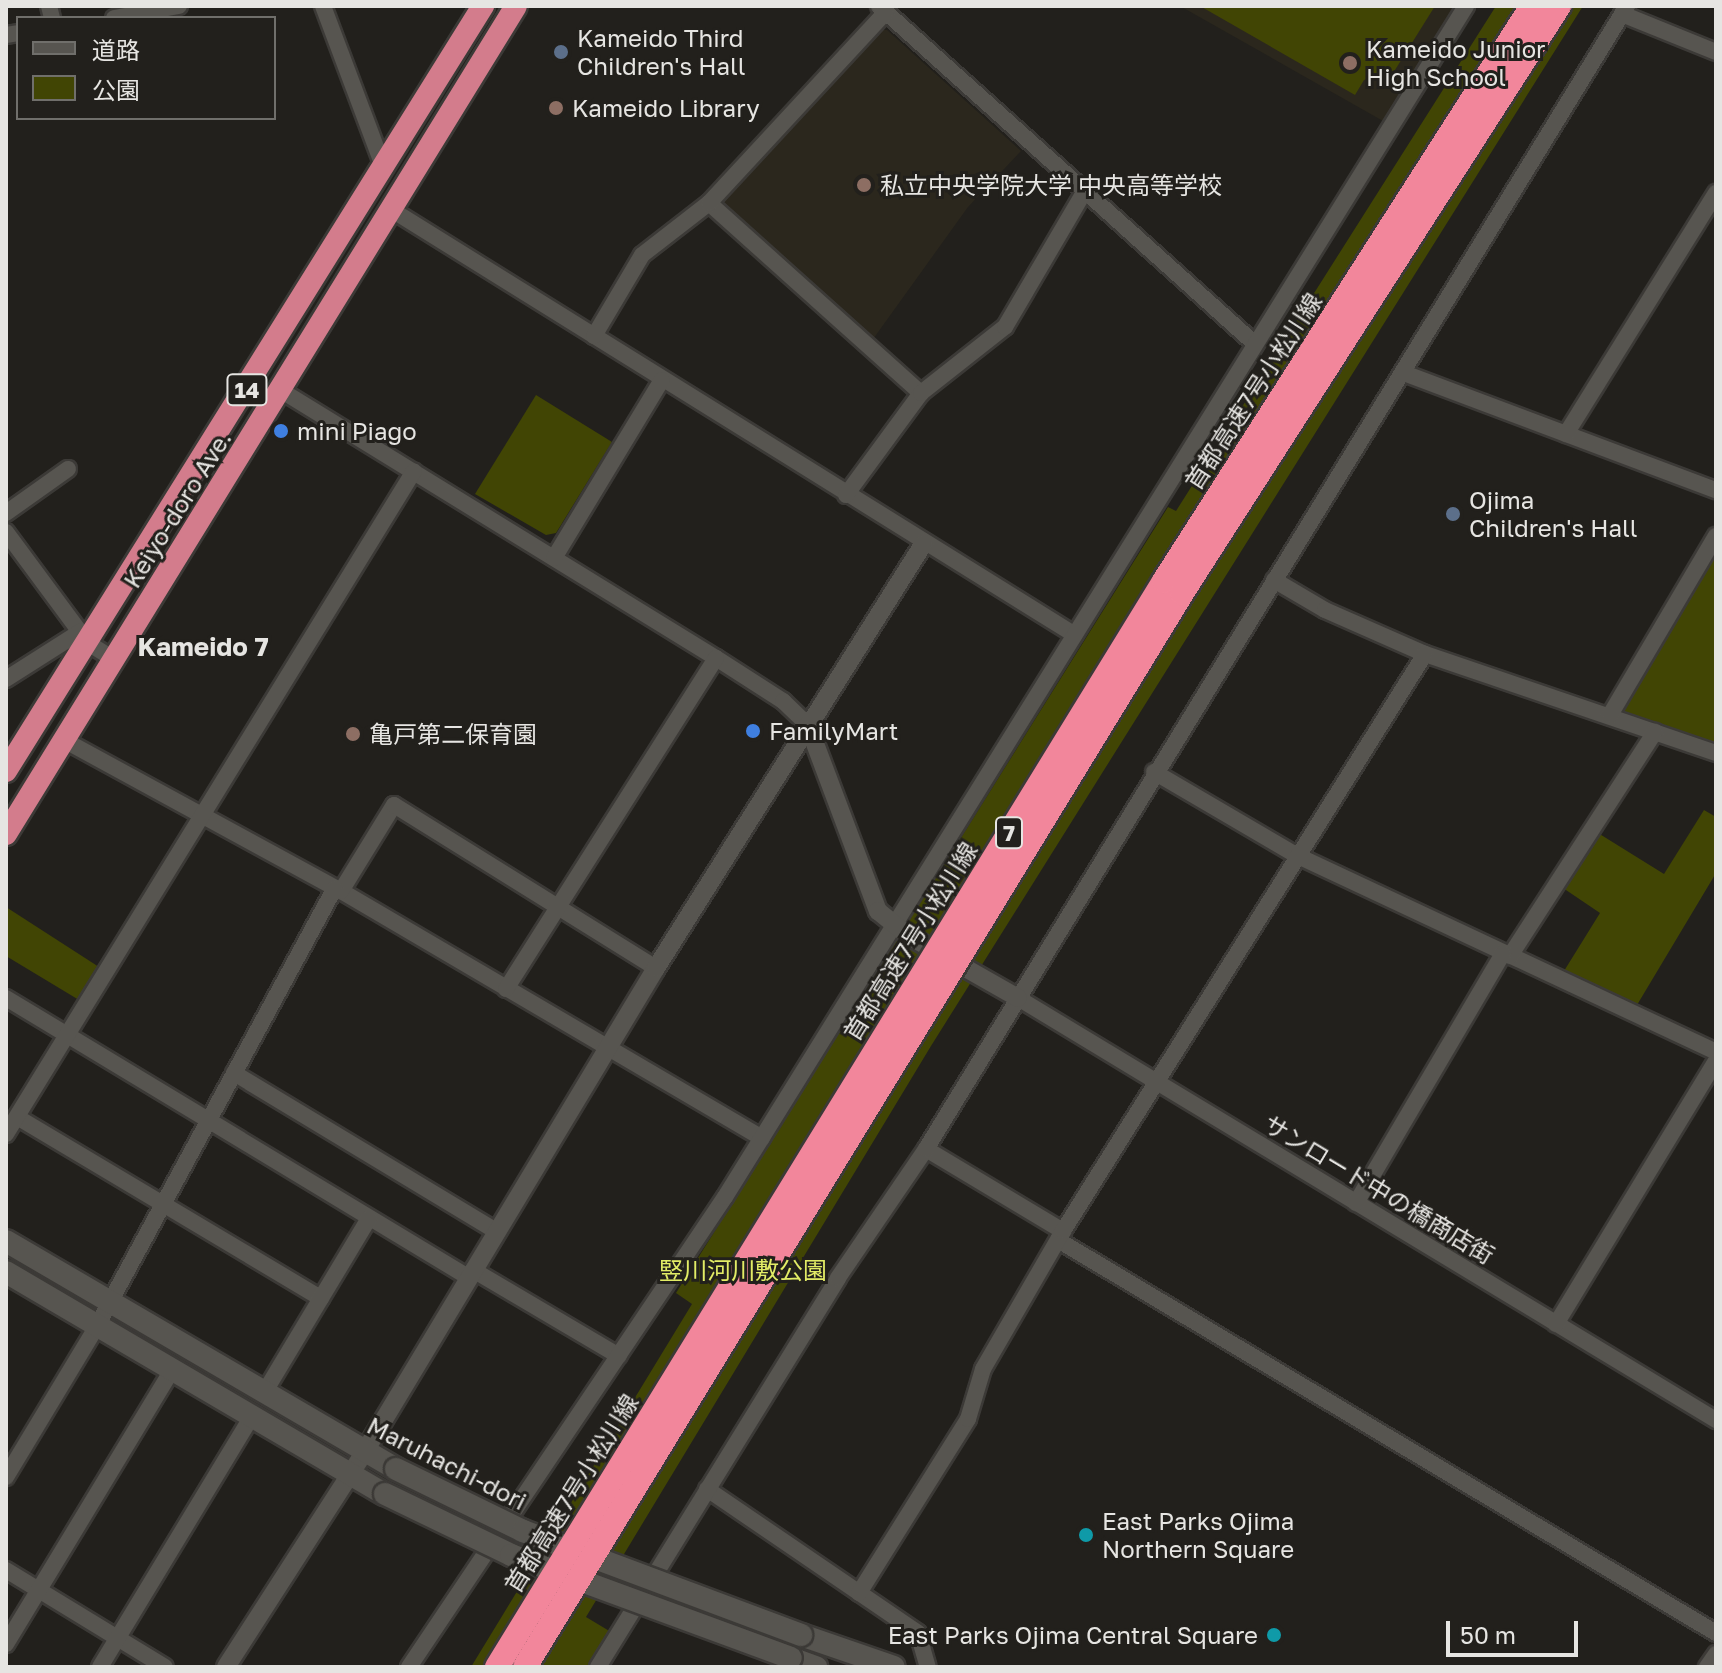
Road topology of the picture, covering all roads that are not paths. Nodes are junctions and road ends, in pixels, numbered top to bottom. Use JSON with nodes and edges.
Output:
{"nodes":[{"id":1,"x":179,"y":6,"type":"edge"},
{"id":2,"x":323,"y":6,"type":"edge"},
{"id":3,"x":483,"y":6,"type":"edge"},
{"id":4,"x":516,"y":6,"type":"edge"},
{"id":5,"x":1466,"y":6,"type":"edge"},
{"id":6,"x":1532,"y":6,"type":"edge"},
{"id":7,"x":1559,"y":6,"type":"edge"},
{"id":8,"x":883,"y":9,"type":"edge"},
{"id":9,"x":1625,"y":10,"type":"edge"},
{"id":10,"x":125,"y":16,"type":"edge"},
{"id":11,"x":1716,"y":52,"type":"edge"},
{"id":12,"x":384,"y":168,"type":"junction"},
{"id":13,"x":1086,"y":189,"type":"junction"},
{"id":14,"x":1716,"y":193,"type":"edge"},
{"id":15,"x":709,"y":203,"type":"junction"},
{"id":16,"x":392,"y":210,"type":"junction"},
{"id":17,"x":594,"y":336,"type":"junction"},
{"id":18,"x":1255,"y":344,"type":"junction"},
{"id":19,"x":1404,"y":373,"type":"junction"},
{"id":20,"x":662,"y":380,"type":"junction"},
{"id":21,"x":282,"y":391,"type":"junction"},
{"id":22,"x":921,"y":393,"type":"junction"},
{"id":23,"x":1566,"y":434,"type":"junction"},
{"id":24,"x":68,"y":469,"type":"dead end"},
{"id":25,"x":414,"y":471,"type":"junction"},
{"id":26,"x":1716,"y":490,"type":"edge"},
{"id":27,"x":846,"y":495,"type":"junction"},
{"id":28,"x":6,"y":513,"type":"edge"},
{"id":29,"x":6,"y":532,"type":"edge"},
{"id":30,"x":1716,"y":536,"type":"edge"},
{"id":31,"x":924,"y":543,"type":"junction"},
{"id":32,"x":554,"y":558,"type":"junction"},
{"id":33,"x":1274,"y":580,"type":"junction"},
{"id":34,"x":1075,"y":635,"type":"junction"},
{"id":35,"x":84,"y":638,"type":"junction"},
{"id":36,"x":1425,"y":654,"type":"junction"},
{"id":37,"x":716,"y":658,"type":"junction"},
{"id":38,"x":114,"y":659,"type":"junction"},
{"id":39,"x":6,"y":679,"type":"edge"},
{"id":40,"x":1610,"y":715,"type":"junction"},
{"id":41,"x":808,"y":725,"type":"junction"},
{"id":42,"x":1655,"y":732,"type":"junction"},
{"id":43,"x":64,"y":740,"type":"junction"},
{"id":44,"x":1716,"y":753,"type":"edge"},
{"id":45,"x":6,"y":771,"type":"edge"},
{"id":46,"x":1154,"y":772,"type":"junction"},
{"id":47,"x":202,"y":815,"type":"junction"},
{"id":48,"x":6,"y":834,"type":"edge"},
{"id":49,"x":1298,"y":856,"type":"junction"},
{"id":50,"x":338,"y":889,"type":"junction"},
{"id":51,"x":559,"y":906,"type":"junction"},
{"id":52,"x":894,"y":926,"type":"junction"},
{"id":53,"x":1506,"y":955,"type":"junction"},
{"id":54,"x":656,"y":968,"type":"junction"},
{"id":55,"x":506,"y":989,"type":"junction"},
{"id":56,"x":6,"y":998,"type":"edge"},
{"id":57,"x":1018,"y":998,"type":"junction"},
{"id":58,"x":67,"y":1035,"type":"junction"},
{"id":59,"x":607,"y":1047,"type":"junction"},
{"id":60,"x":1716,"y":1052,"type":"edge"},
{"id":61,"x":1715,"y":1063,"type":"edge"},
{"id":62,"x":234,"y":1073,"type":"junction"},
{"id":63,"x":1157,"y":1081,"type":"junction"},
{"id":64,"x":17,"y":1117,"type":"junction"},
{"id":65,"x":208,"y":1121,"type":"junction"},
{"id":66,"x":6,"y":1134,"type":"edge"},
{"id":67,"x":762,"y":1138,"type":"junction"},
{"id":68,"x":926,"y":1149,"type":"junction"},
{"id":69,"x":1356,"y":1203,"type":"junction"},
{"id":70,"x":163,"y":1204,"type":"junction"},
{"id":71,"x":369,"y":1218,"type":"junction"},
{"id":72,"x":496,"y":1231,"type":"junction"},
{"id":73,"x":1060,"y":1236,"type":"junction"},
{"id":74,"x":6,"y":1241,"type":"edge"},
{"id":75,"x":6,"y":1272,"type":"edge"},
{"id":76,"x":471,"y":1274,"type":"junction"},
{"id":77,"x":321,"y":1298,"type":"junction"},
{"id":78,"x":111,"y":1301,"type":"junction"},
{"id":79,"x":1556,"y":1324,"type":"junction"},
{"id":80,"x":97,"y":1326,"type":"junction"},
{"id":81,"x":619,"y":1356,"type":"junction"},
{"id":82,"x":172,"y":1370,"type":"junction"},
{"id":83,"x":264,"y":1393,"type":"junction"},
{"id":84,"x":251,"y":1418,"type":"junction"},
{"id":85,"x":1716,"y":1420,"type":"edge"},
{"id":86,"x":365,"y":1451,"type":"junction"},
{"id":87,"x":350,"y":1475,"type":"junction"},
{"id":88,"x":6,"y":1477,"type":"edge"},
{"id":89,"x":707,"y":1489,"type":"junction"},
{"id":90,"x":6,"y":1570,"type":"edge"},
{"id":91,"x":39,"y":1590,"type":"junction"},
{"id":92,"x":859,"y":1593,"type":"junction"},
{"id":93,"x":1716,"y":1633,"type":"edge"},
{"id":94,"x":118,"y":1638,"type":"junction"},
{"id":95,"x":6,"y":1644,"type":"edge"},
{"id":96,"x":1716,"y":1654,"type":"edge"},
{"id":97,"x":804,"y":1664,"type":"edge"},
{"id":98,"x":100,"y":1667,"type":"edge"},
{"id":99,"x":165,"y":1667,"type":"edge"},
{"id":100,"x":226,"y":1667,"type":"edge"},
{"id":101,"x":409,"y":1667,"type":"edge"},
{"id":102,"x":497,"y":1667,"type":"edge"},
{"id":103,"x":525,"y":1667,"type":"edge"},
{"id":104,"x":598,"y":1667,"type":"edge"},
{"id":105,"x":894,"y":1667,"type":"edge"},
{"id":106,"x":928,"y":1667,"type":"edge"},
{"id":107,"x":1707,"y":1667,"type":"edge"}],
"edges":[{"from":1,"to":10,"type":"street"},
{"from":2,"to":12,"type":"street"},
{"from":3,"to":12,"type":"highway","name":"Keiyo-doro Ave.","number":"14"},
{"from":4,"to":16,"type":"highway","name":"Keiyo-doro Ave.","number":"14"},
{"from":5,"to":18,"type":"street"},
{"from":6,"to":102,"type":"highway","name":"首都高速7号小松川線","number":"7","bridge":true},
{"from":7,"to":103,"type":"highway","name":"首都高速7号小松川線","number":"7","bridge":true},
{"from":8,"to":13,"type":"street"},
{"from":8,"to":15,"type":"street"},
{"from":9,"to":11,"type":"street"},
{"from":9,"to":19,"type":"street"},
{"from":12,"to":35,"type":"highway","name":"Keiyo-doro Ave.","number":"14"},
{"from":13,"to":18,"type":"street"},
{"from":13,"to":22,"type":"street"},
{"from":14,"to":23,"type":"street"},
{"from":15,"to":17,"type":"street"},
{"from":15,"to":22,"type":"street"},
{"from":16,"to":17,"type":"street"},
{"from":16,"to":21,"type":"highway","name":"Keiyo-doro Ave.","number":"14"},
{"from":17,"to":20,"type":"street"},
{"from":18,"to":34,"type":"street"},
{"from":19,"to":23,"type":"street"},
{"from":19,"to":33,"type":"street"},
{"from":20,"to":27,"type":"street"},
{"from":20,"to":32,"type":"street"},
{"from":21,"to":25,"type":"street"},
{"from":21,"to":38,"type":"highway","name":"Keiyo-doro Ave.","number":"14"},
{"from":22,"to":27,"type":"street"},
{"from":23,"to":26,"type":"street"},
{"from":24,"to":28,"type":"street"},
{"from":25,"to":32,"type":"street"},
{"from":25,"to":47,"type":"street"},
{"from":27,"to":31,"type":"street"},
{"from":29,"to":35,"type":"street"},
{"from":30,"to":40,"type":"street"},
{"from":31,"to":34,"type":"street"},
{"from":31,"to":41,"type":"street"},
{"from":32,"to":37,"type":"street"},
{"from":33,"to":36,"type":"street"},
{"from":33,"to":46,"type":"street"},
{"from":34,"to":52,"type":"street"},
{"from":35,"to":38,"type":"street"},
{"from":35,"to":39,"type":"street"},
{"from":35,"to":45,"type":"highway","name":"Keiyo-doro Ave.","number":"14"},
{"from":36,"to":40,"type":"street"},
{"from":36,"to":49,"type":"street"},
{"from":37,"to":41,"type":"street"},
{"from":37,"to":51,"type":"street"},
{"from":38,"to":43,"type":"highway","name":"Keiyo-doro Ave.","number":"14"},
{"from":40,"to":42,"type":"street"},
{"from":41,"to":52,"type":"street"},
{"from":41,"to":54,"type":"street"},
{"from":42,"to":44,"type":"street"},
{"from":42,"to":53,"type":"street"},
{"from":43,"to":47,"type":"street"},
{"from":43,"to":48,"type":"highway","name":"Keiyo-doro Ave.","number":"14"},
{"from":46,"to":49,"type":"street"},
{"from":46,"to":57,"type":"street"},
{"from":47,"to":50,"type":"street"},
{"from":47,"to":58,"type":"street"},
{"from":49,"to":53,"type":"street"},
{"from":49,"to":63,"type":"street"},
{"from":50,"to":51,"type":"street"},
{"from":50,"to":55,"type":"street"},
{"from":50,"to":62,"type":"street"},
{"from":51,"to":54,"type":"street"},
{"from":51,"to":55,"type":"street"},
{"from":52,"to":57,"type":"street"},
{"from":52,"to":67,"type":"street"},
{"from":53,"to":60,"type":"street"},
{"from":53,"to":69,"type":"street"},
{"from":54,"to":59,"type":"street"},
{"from":55,"to":59,"type":"street"},
{"from":56,"to":58,"type":"street"},
{"from":57,"to":63,"type":"street","name":"サンロード中の橋商店街"},
{"from":57,"to":68,"type":"street"},
{"from":58,"to":64,"type":"street"},
{"from":58,"to":65,"type":"street"},
{"from":59,"to":67,"type":"street"},
{"from":59,"to":72,"type":"street"},
{"from":61,"to":79,"type":"street"},
{"from":62,"to":65,"type":"street"},
{"from":62,"to":72,"type":"street"},
{"from":63,"to":69,"type":"street","name":"サンロード中の橋商店街"},
{"from":63,"to":73,"type":"street"},
{"from":64,"to":66,"type":"street"},
{"from":64,"to":70,"type":"street"},
{"from":65,"to":70,"type":"street"},
{"from":65,"to":71,"type":"street"},
{"from":67,"to":81,"type":"street"},
{"from":68,"to":73,"type":"street"},
{"from":68,"to":89,"type":"street"},
{"from":69,"to":79,"type":"street","name":"サンロード中の橋商店街"},
{"from":70,"to":77,"type":"street"},
{"from":70,"to":78,"type":"street"},
{"from":71,"to":76,"type":"street"},
{"from":71,"to":77,"type":"street"},
{"from":72,"to":76,"type":"street"},
{"from":73,"to":92,"type":"street"},
{"from":73,"to":93,"type":"street"},
{"from":74,"to":78,"type":"main road","name":"Maruhachi-dori"},
{"from":75,"to":80,"type":"main road"},
{"from":76,"to":81,"type":"street"},
{"from":76,"to":86,"type":"street"},
{"from":77,"to":83,"type":"street"},
{"from":78,"to":80,"type":"street"},
{"from":78,"to":83,"type":"main road","name":"Maruhachi-dori"},
{"from":79,"to":85,"type":"street","name":"サンロード中の橋商店街"},
{"from":80,"to":82,"type":"main road"},
{"from":80,"to":88,"type":"street"},
{"from":81,"to":101,"type":"street"},
{"from":82,"to":84,"type":"main road"},
{"from":82,"to":91,"type":"street"},
{"from":83,"to":86,"type":"main road","name":"Maruhachi-dori"},
{"from":84,"to":87,"type":"main road"},
{"from":84,"to":94,"type":"street"},
{"from":86,"to":87,"type":"street"},
{"from":86,"to":105,"type":"main road","name":"Maruhachi-dori","bridge":true},
{"from":87,"to":97,"type":"main road","bridge":true},
{"from":87,"to":100,"type":"street"},
{"from":89,"to":92,"type":"street"},
{"from":89,"to":104,"type":"street"},
{"from":90,"to":91,"type":"street"},
{"from":91,"to":94,"type":"street"},
{"from":91,"to":95,"type":"street"},
{"from":92,"to":106,"type":"street"},
{"from":94,"to":98,"type":"street"},
{"from":94,"to":99,"type":"street"},
{"from":96,"to":107,"type":"street"}]}
